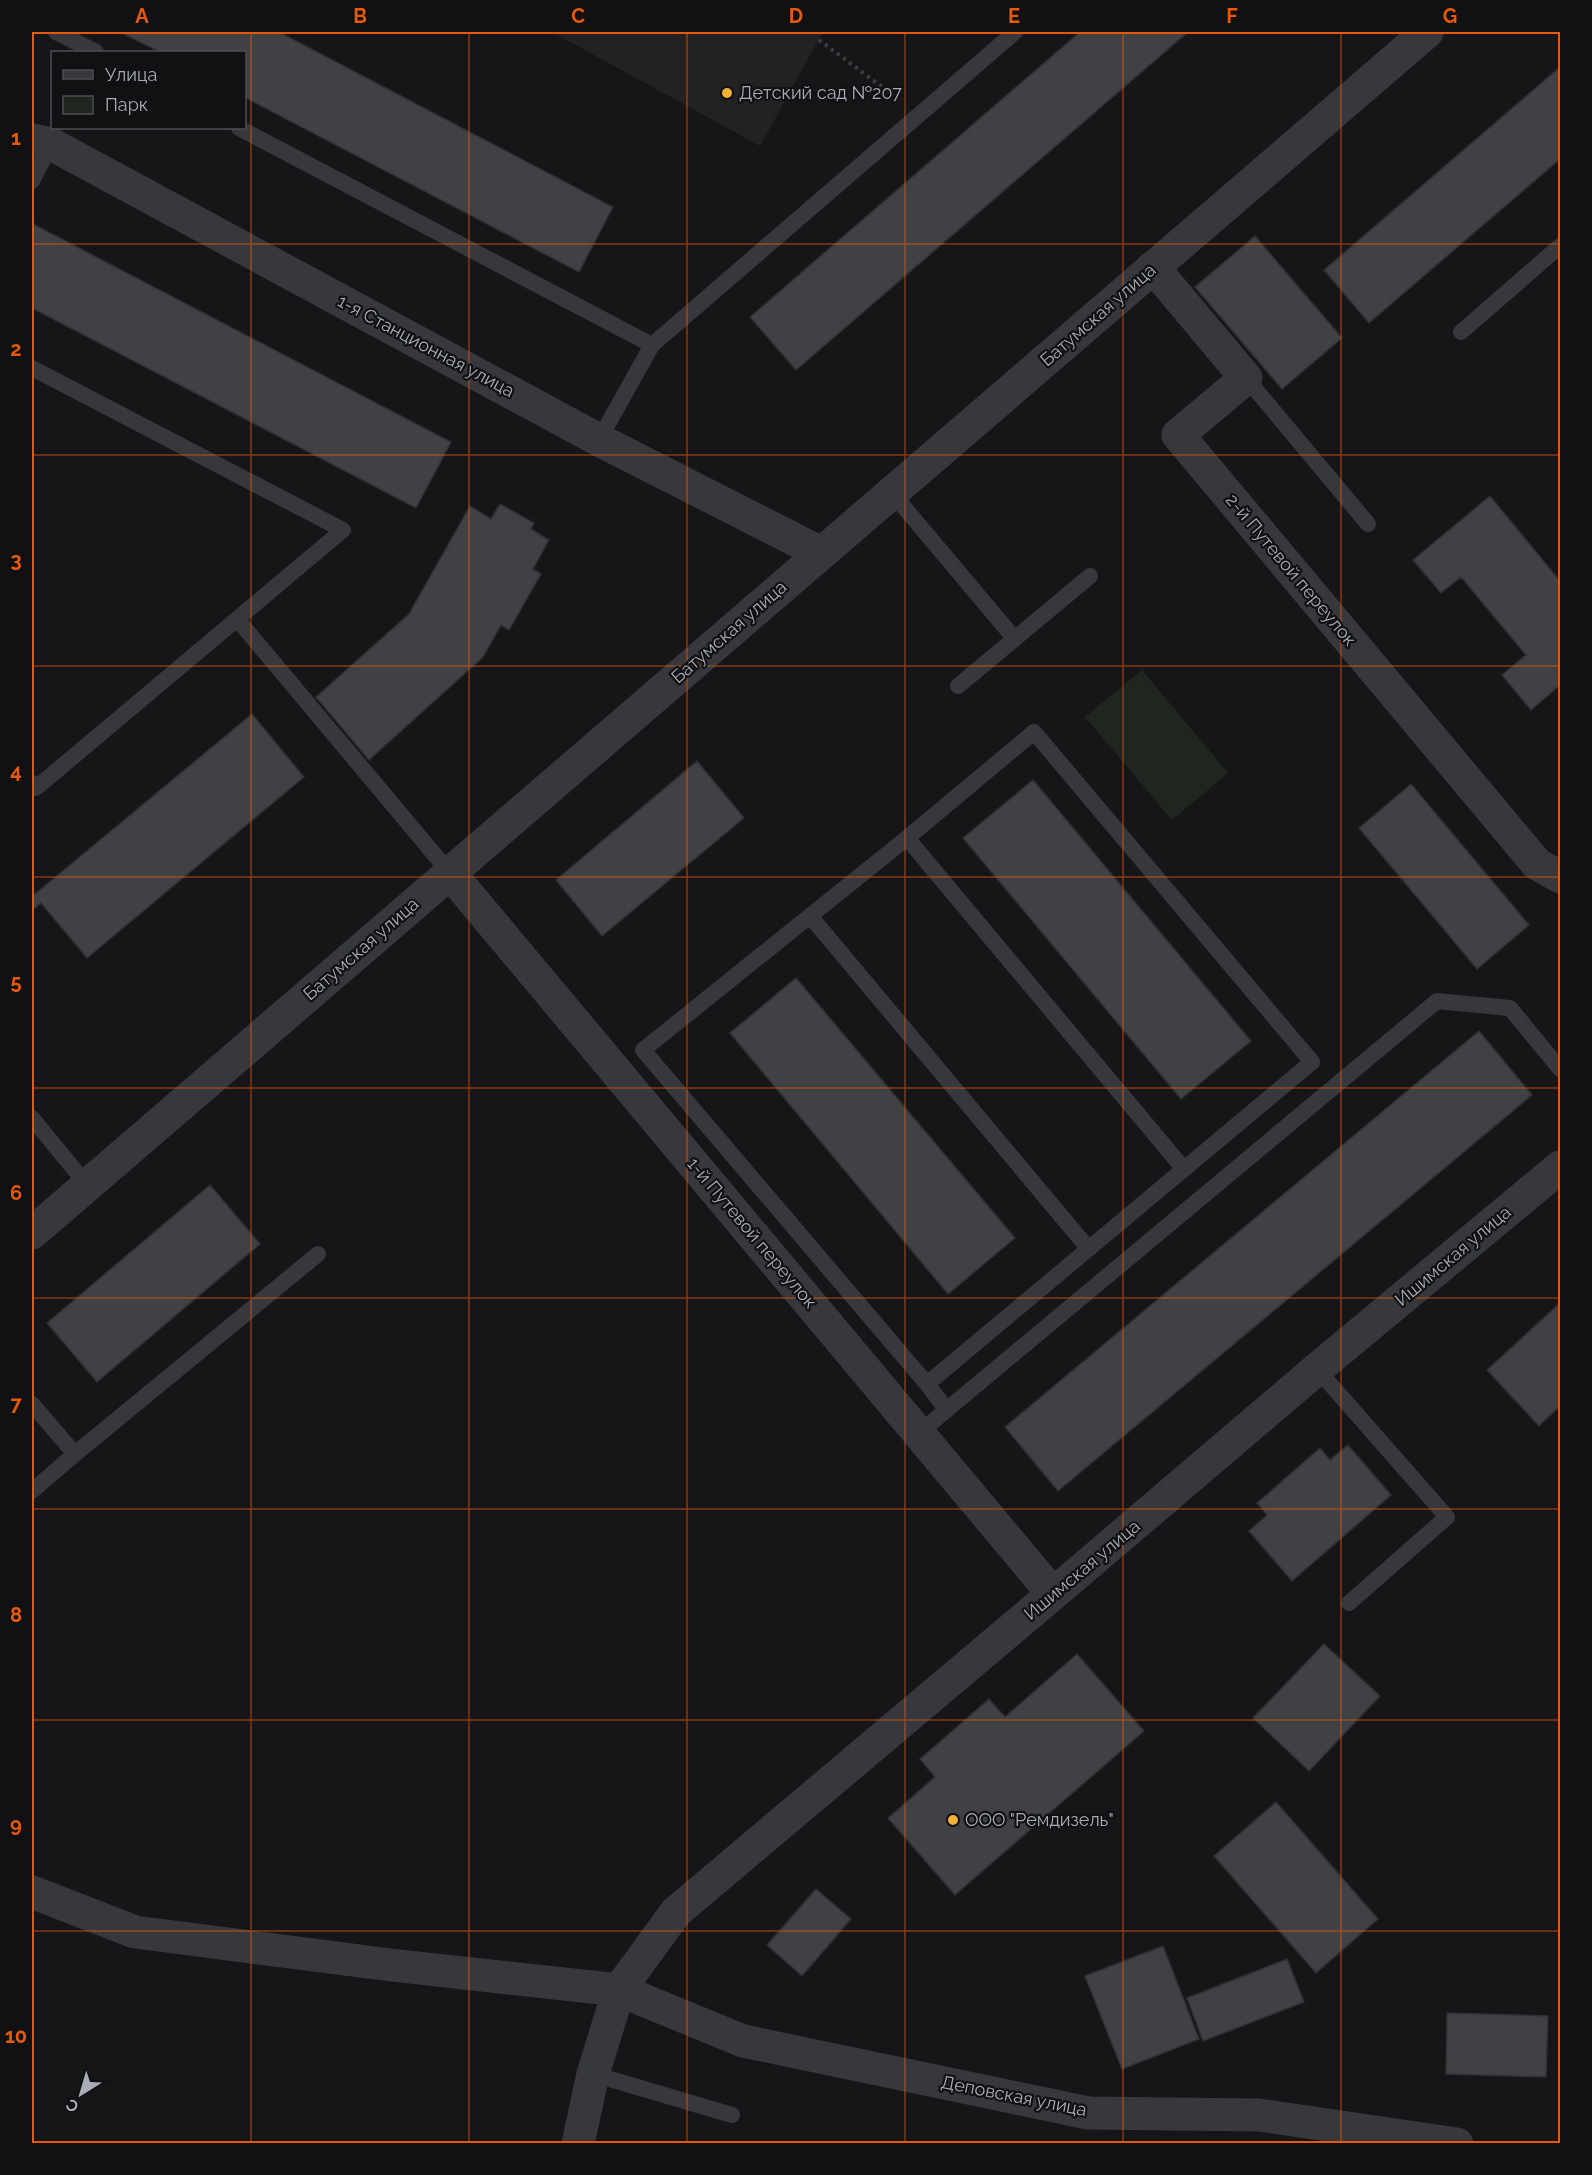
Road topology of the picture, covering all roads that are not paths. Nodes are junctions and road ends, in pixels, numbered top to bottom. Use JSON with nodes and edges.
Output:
{"nodes":[{"id":1,"x":56,"y":32,"type":"edge"},
{"id":2,"x":1015,"y":32,"type":"edge"},
{"id":3,"x":1427,"y":32,"type":"edge"},
{"id":4,"x":94,"y":51,"type":"edge"},
{"id":5,"x":240,"y":129,"type":"edge"},
{"id":6,"x":41,"y":142,"type":"edge"},
{"id":7,"x":32,"y":181,"type":"edge"},
{"id":8,"x":1560,"y":246,"type":"edge"},
{"id":9,"x":1153,"y":267,"type":"junction"},
{"id":10,"x":1461,"y":332,"type":"dead end"},
{"id":11,"x":652,"y":345,"type":"junction"},
{"id":12,"x":32,"y":368,"type":"edge"},
{"id":13,"x":1246,"y":378,"type":"junction"},
{"id":14,"x":599,"y":440,"type":"junction"},
{"id":15,"x":892,"y":493,"type":"junction"},
{"id":16,"x":1368,"y":524,"type":"dead end"},
{"id":17,"x":821,"y":553,"type":"junction"},
{"id":18,"x":1090,"y":576,"type":"dead end"},
{"id":19,"x":238,"y":620,"type":"junction"},
{"id":20,"x":1015,"y":639,"type":"junction"},
{"id":21,"x":958,"y":686,"type":"dead end"},
{"id":22,"x":32,"y":783,"type":"edge"},
{"id":23,"x":907,"y":838,"type":"junction"},
{"id":24,"x":450,"y":873,"type":"junction"},
{"id":25,"x":1560,"y":877,"type":"edge"},
{"id":26,"x":810,"y":916,"type":"junction"},
{"id":27,"x":1560,"y":1069,"type":"edge"},
{"id":28,"x":32,"y":1118,"type":"edge"},
{"id":29,"x":1560,"y":1167,"type":"edge"},
{"id":30,"x":1183,"y":1168,"type":"junction"},
{"id":31,"x":87,"y":1185,"type":"junction"},
{"id":32,"x":32,"y":1233,"type":"edge"},
{"id":33,"x":1088,"y":1248,"type":"junction"},
{"id":34,"x":318,"y":1254,"type":"dead end"},
{"id":35,"x":1317,"y":1368,"type":"junction"},
{"id":36,"x":927,"y":1384,"type":"junction"},
{"id":37,"x":32,"y":1404,"type":"edge"},
{"id":38,"x":947,"y":1410,"type":"junction"},
{"id":39,"x":919,"y":1433,"type":"junction"},
{"id":40,"x":75,"y":1454,"type":"junction"},
{"id":41,"x":32,"y":1491,"type":"edge"},
{"id":42,"x":1053,"y":1594,"type":"junction"},
{"id":43,"x":1349,"y":1603,"type":"dead end"},
{"id":44,"x":32,"y":1892,"type":"edge"},
{"id":45,"x":619,"y":1990,"type":"junction"},
{"id":46,"x":593,"y":2074,"type":"junction"},
{"id":47,"x":732,"y":2115,"type":"dead end"},
{"id":48,"x":578,"y":2144,"type":"edge"},
{"id":49,"x":1457,"y":2144,"type":"edge"}],
"edges":[{"from":1,"to":4,"type":"lane"},
{"from":2,"to":11,"type":"lane"},
{"from":3,"to":9,"type":"street","name":"Батумская улица"},
{"from":5,"to":11,"type":"lane"},
{"from":6,"to":7,"type":"lane"},
{"from":6,"to":14,"type":"street","name":"1-я Станционная улица"},
{"from":8,"to":10,"type":"lane"},
{"from":9,"to":13,"type":"street"},
{"from":9,"to":15,"type":"street","name":"Батумская улица"},
{"from":11,"to":14,"type":"lane"},
{"from":12,"to":19,"type":"lane"},
{"from":13,"to":16,"type":"lane"},
{"from":13,"to":25,"type":"street","name":"2-й Путевой переулок"},
{"from":14,"to":17,"type":"street","name":"1-я Станционная улица"},
{"from":15,"to":17,"type":"street","name":"Батумская улица"},
{"from":15,"to":20,"type":"lane"},
{"from":17,"to":24,"type":"street","name":"Батумская улица"},
{"from":18,"to":20,"type":"lane"},
{"from":19,"to":22,"type":"lane"},
{"from":19,"to":24,"type":"lane"},
{"from":20,"to":21,"type":"lane"},
{"from":23,"to":26,"type":"lane"},
{"from":23,"to":30,"type":"lane"},
{"from":23,"to":30,"type":"lane"},
{"from":24,"to":31,"type":"street","name":"Батумская улица"},
{"from":24,"to":39,"type":"street","name":"1-й Путевой переулок"},
{"from":26,"to":33,"type":"lane"},
{"from":26,"to":36,"type":"lane"},
{"from":27,"to":38,"type":"lane"},
{"from":28,"to":31,"type":"lane"},
{"from":29,"to":35,"type":"street","name":"Ишимская улица"},
{"from":30,"to":33,"type":"lane"},
{"from":31,"to":32,"type":"street","name":"Батумская улица"},
{"from":33,"to":36,"type":"lane"},
{"from":34,"to":40,"type":"lane"},
{"from":35,"to":42,"type":"street","name":"Ишимская улица"},
{"from":35,"to":43,"type":"lane"},
{"from":36,"to":38,"type":"lane"},
{"from":37,"to":40,"type":"lane"},
{"from":38,"to":39,"type":"lane"},
{"from":39,"to":42,"type":"street","name":"1-й Путевой переулок"},
{"from":40,"to":41,"type":"lane"},
{"from":42,"to":45,"type":"street","name":"Ишимская улица"},
{"from":44,"to":45,"type":"street","name":"Деповская улица"},
{"from":45,"to":46,"type":"street","name":"Ишимская улица"},
{"from":45,"to":49,"type":"street","name":"Деповская улица"},
{"from":46,"to":47,"type":"lane"},
{"from":46,"to":48,"type":"street","name":"Ишимская улица"}]}
